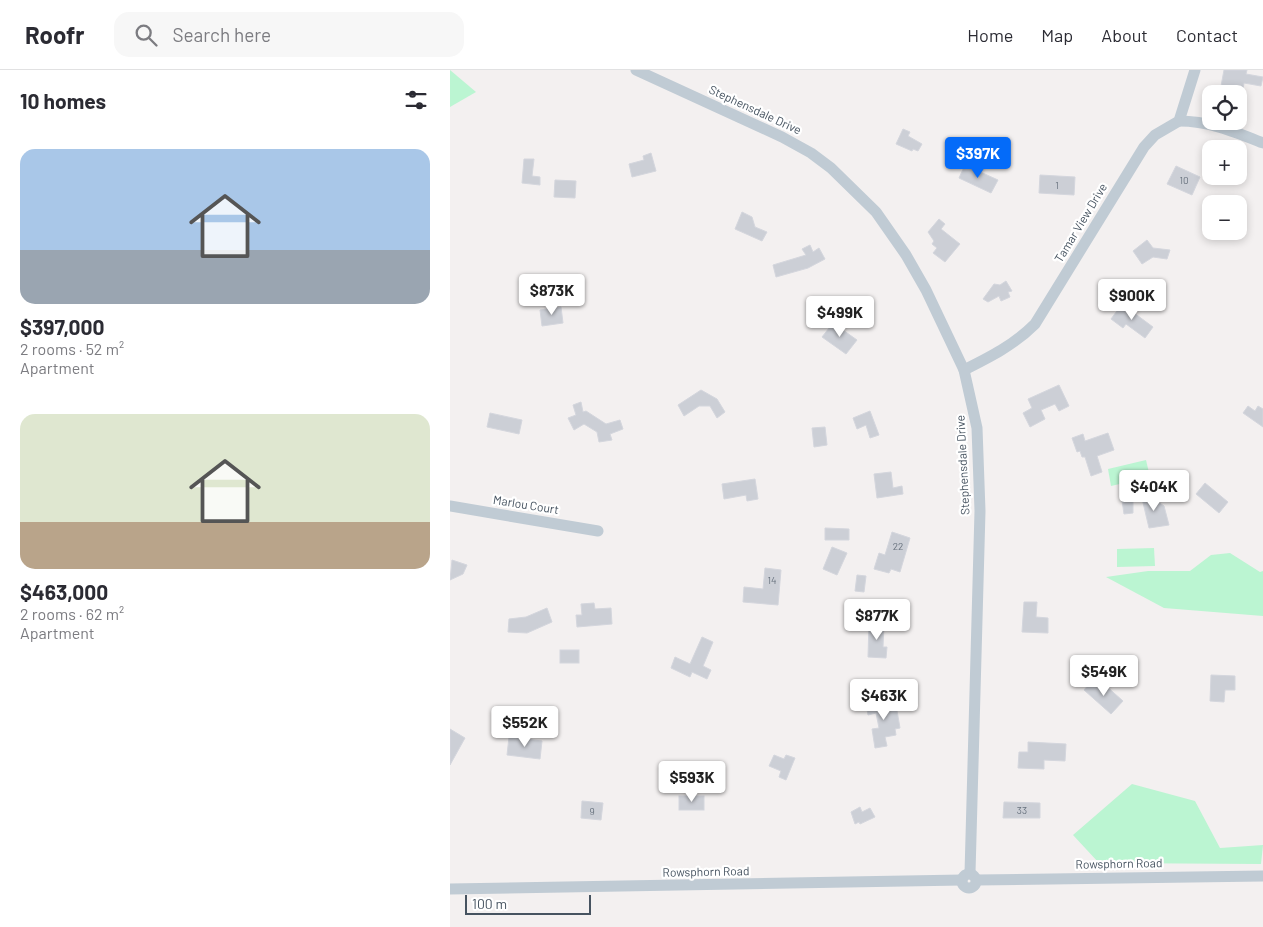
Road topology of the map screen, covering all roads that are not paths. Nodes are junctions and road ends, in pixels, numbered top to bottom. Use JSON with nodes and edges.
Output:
{"nodes":[{"id":1,"x":636,"y":70,"type":"edge"},
{"id":2,"x":1196,"y":70,"type":"edge"},
{"id":3,"x":1179,"y":121,"type":"junction"},
{"id":4,"x":1263,"y":142,"type":"edge"},
{"id":5,"x":964,"y":370,"type":"junction"},
{"id":6,"x":450,"y":506,"type":"edge"},
{"id":7,"x":598,"y":531,"type":"dead end"},
{"id":8,"x":1263,"y":876,"type":"edge"},
{"id":9,"x":969,"y":878,"type":"junction"},
{"id":10,"x":450,"y":889,"type":"edge"}],
"edges":[{"from":1,"to":5,"type":"street","name":"Stephensdale Drive"},
{"from":2,"to":3,"type":"street"},
{"from":3,"to":4,"type":"street"},
{"from":3,"to":5,"type":"street","name":"Tamar View Drive"},
{"from":5,"to":9,"type":"street","name":"Stephensdale Drive"},
{"from":6,"to":7,"type":"street","name":"Marlou Court"},
{"from":8,"to":9,"type":"street","name":"Rowsphorn Road"},
{"from":9,"to":10,"type":"street","name":"Rowsphorn Road"}]}
